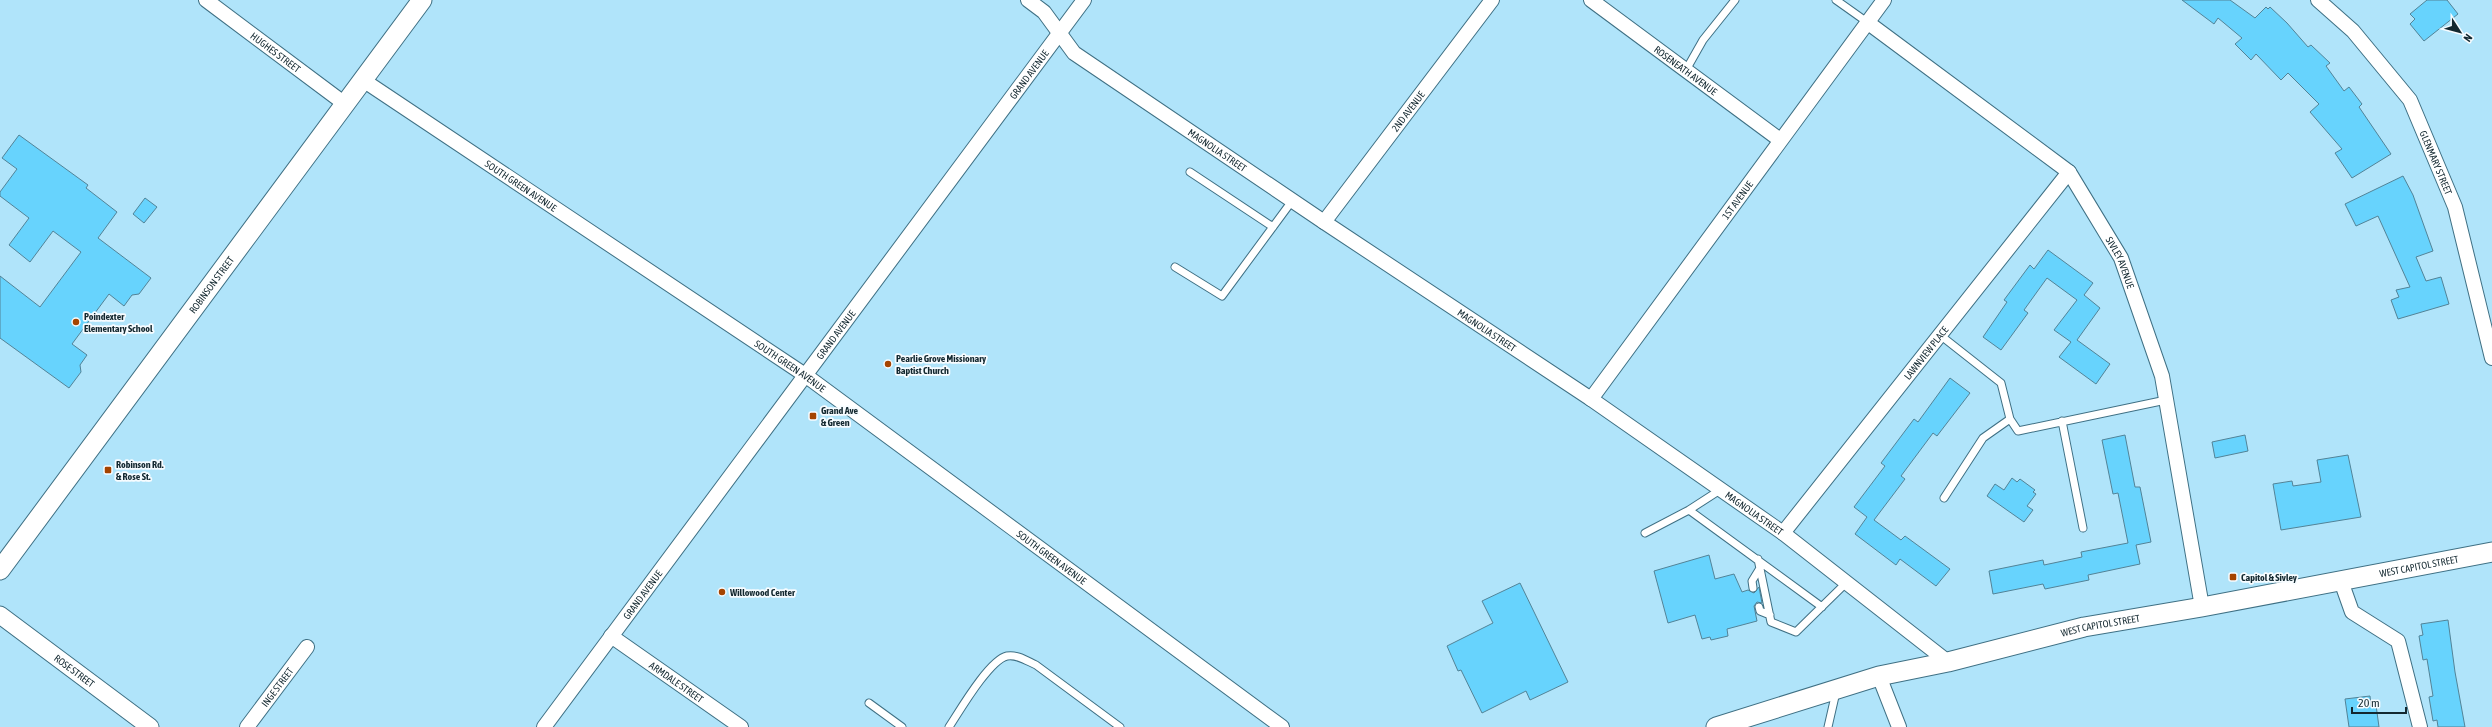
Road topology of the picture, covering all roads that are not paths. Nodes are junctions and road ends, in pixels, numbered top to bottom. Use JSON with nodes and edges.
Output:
{"nodes":[{"id":1,"x":206,"y":0,"type":"edge"},
{"id":2,"x":422,"y":0,"type":"edge"},
{"id":3,"x":1028,"y":0,"type":"edge"},
{"id":4,"x":1084,"y":0,"type":"edge"},
{"id":5,"x":1492,"y":0,"type":"edge"},
{"id":6,"x":1591,"y":0,"type":"edge"},
{"id":7,"x":1735,"y":0,"type":"edge"},
{"id":8,"x":1836,"y":0,"type":"edge"},
{"id":9,"x":1884,"y":0,"type":"edge"},
{"id":10,"x":2318,"y":0,"type":"edge"},
{"id":11,"x":1867,"y":22,"type":"junction"},
{"id":12,"x":1059,"y":34,"type":"junction"},
{"id":13,"x":1686,"y":70,"type":"junction"},
{"id":14,"x":363,"y":80,"type":"junction"},
{"id":15,"x":345,"y":104,"type":"junction"},
{"id":16,"x":1780,"y":140,"type":"junction"},
{"id":17,"x":1190,"y":172,"type":"dead end"},
{"id":18,"x":2069,"y":172,"type":"junction"},
{"id":19,"x":1292,"y":201,"type":"junction"},
{"id":20,"x":1324,"y":222,"type":"junction"},
{"id":21,"x":1273,"y":227,"type":"junction"},
{"id":22,"x":1175,"y":267,"type":"dead end"},
{"id":23,"x":1940,"y":335,"type":"junction"},
{"id":24,"x":2492,"y":358,"type":"edge"},
{"id":25,"x":806,"y":375,"type":"junction"},
{"id":26,"x":1591,"y":399,"type":"junction"},
{"id":27,"x":2166,"y":400,"type":"junction"},
{"id":28,"x":2010,"y":419,"type":"junction"},
{"id":29,"x":2062,"y":421,"type":"junction"},
{"id":30,"x":1720,"y":490,"type":"junction"},
{"id":31,"x":1944,"y":498,"type":"dead end"},
{"id":32,"x":1689,"y":510,"type":"junction"},
{"id":33,"x":2083,"y":528,"type":"dead end"},
{"id":34,"x":1646,"y":533,"type":"dead end"},
{"id":35,"x":1782,"y":533,"type":"junction"},
{"id":36,"x":2492,"y":552,"type":"edge"},
{"id":37,"x":1758,"y":559,"type":"junction"},
{"id":38,"x":1760,"y":568,"type":"junction"},
{"id":39,"x":0,"y":570,"type":"edge"},
{"id":40,"x":2341,"y":581,"type":"junction"},
{"id":41,"x":1846,"y":583,"type":"junction"},
{"id":42,"x":1753,"y":588,"type":"dead end"},
{"id":43,"x":1822,"y":606,"type":"junction"},
{"id":44,"x":1759,"y":607,"type":"dead end"},
{"id":45,"x":2202,"y":607,"type":"junction"},
{"id":46,"x":0,"y":615,"type":"edge"},
{"id":47,"x":1770,"y":615,"type":"junction"},
{"id":48,"x":611,"y":636,"type":"junction"},
{"id":49,"x":307,"y":646,"type":"dead end"},
{"id":50,"x":1948,"y":662,"type":"junction"},
{"id":51,"x":1879,"y":676,"type":"junction"},
{"id":52,"x":1836,"y":689,"type":"junction"},
{"id":53,"x":869,"y":703,"type":"dead end"},
{"id":54,"x":150,"y":727,"type":"edge"},
{"id":55,"x":247,"y":727,"type":"edge"},
{"id":56,"x":544,"y":727,"type":"edge"},
{"id":57,"x":741,"y":727,"type":"edge"},
{"id":58,"x":902,"y":727,"type":"edge"},
{"id":59,"x":949,"y":727,"type":"edge"},
{"id":60,"x":1120,"y":727,"type":"edge"},
{"id":61,"x":1282,"y":727,"type":"edge"},
{"id":62,"x":1716,"y":727,"type":"edge"},
{"id":63,"x":1828,"y":727,"type":"edge"},
{"id":64,"x":1899,"y":727,"type":"edge"},
{"id":65,"x":2420,"y":727,"type":"edge"}],
"edges":[{"from":1,"to":15,"type":"street","name":"HUGHES STREET"},
{"from":2,"to":14,"type":"main road","name":"ROBINSON STREET"},
{"from":3,"to":12,"type":"street","name":"MAGNOLIA STREET"},
{"from":4,"to":12,"type":"street","name":"GRAND AVENUE"},
{"from":5,"to":20,"type":"street","name":"2ND AVENUE"},
{"from":6,"to":13,"type":"street","name":"ROSENEATH AVENUE"},
{"from":7,"to":13,"type":"lane"},
{"from":8,"to":11,"type":"lane"},
{"from":9,"to":11,"type":"street","name":"1ST AVENUE"},
{"from":10,"to":24,"type":"street","name":"GLENMARY STREET"},
{"from":11,"to":16,"type":"street","name":"1ST AVENUE"},
{"from":11,"to":18,"type":"street","name":"SIVLEY AVENUE"},
{"from":12,"to":19,"type":"street","name":"MAGNOLIA STREET"},
{"from":12,"to":25,"type":"street","name":"GRAND AVENUE"},
{"from":13,"to":16,"type":"street","name":"ROSENEATH AVENUE"},
{"from":14,"to":15,"type":"main road","name":"ROBINSON STREET"},
{"from":14,"to":25,"type":"street","name":"SOUTH GREEN AVENUE"},
{"from":15,"to":39,"type":"main road","name":"ROBINSON STREET"},
{"from":16,"to":26,"type":"street","name":"1ST AVENUE"},
{"from":17,"to":21,"type":"lane"},
{"from":18,"to":23,"type":"street","name":"LAWNVIEW PLACE"},
{"from":18,"to":27,"type":"street","name":"SIVLEY AVENUE"},
{"from":19,"to":20,"type":"street","name":"MAGNOLIA STREET"},
{"from":19,"to":21,"type":"lane"},
{"from":20,"to":26,"type":"street","name":"MAGNOLIA STREET"},
{"from":21,"to":22,"type":"lane"},
{"from":23,"to":28,"type":"lane"},
{"from":23,"to":35,"type":"street","name":"LAWNVIEW PLACE"},
{"from":25,"to":48,"type":"street","name":"GRAND AVENUE"},
{"from":25,"to":61,"type":"street","name":"SOUTH GREEN AVENUE"},
{"from":26,"to":30,"type":"street","name":"MAGNOLIA STREET"},
{"from":27,"to":29,"type":"lane"},
{"from":27,"to":45,"type":"street","name":"SIVLEY AVENUE"},
{"from":28,"to":29,"type":"lane"},
{"from":28,"to":31,"type":"lane"},
{"from":29,"to":33,"type":"lane"},
{"from":30,"to":32,"type":"lane"},
{"from":30,"to":35,"type":"street","name":"MAGNOLIA STREET"},
{"from":32,"to":34,"type":"lane"},
{"from":32,"to":37,"type":"lane"},
{"from":35,"to":41,"type":"street","name":"MAGNOLIA STREET"},
{"from":36,"to":40,"type":"main road","name":"WEST CAPITOL STREET"},
{"from":37,"to":38,"type":"lane"},
{"from":37,"to":43,"type":"lane"},
{"from":38,"to":42,"type":"lane"},
{"from":38,"to":47,"type":"lane"},
{"from":40,"to":45,"type":"main road","name":"WEST CAPITOL STREET"},
{"from":40,"to":65,"type":"street"},
{"from":41,"to":43,"type":"lane"},
{"from":41,"to":50,"type":"street","name":"MAGNOLIA STREET"},
{"from":43,"to":47,"type":"lane"},
{"from":44,"to":47,"type":"lane"},
{"from":45,"to":50,"type":"main road","name":"WEST CAPITOL STREET"},
{"from":46,"to":54,"type":"street","name":"ROSE STREET"},
{"from":48,"to":56,"type":"street","name":"GRAND AVENUE"},
{"from":48,"to":57,"type":"street","name":"ARMDALE STREET"},
{"from":49,"to":55,"type":"street","name":"INGE STREET"},
{"from":50,"to":51,"type":"main road","name":"WEST CAPITOL STREET"},
{"from":51,"to":52,"type":"main road","name":"WEST CAPITOL STREET"},
{"from":51,"to":64,"type":"street"},
{"from":52,"to":62,"type":"main road","name":"WEST CAPITOL STREET"},
{"from":52,"to":63,"type":"lane"},
{"from":53,"to":58,"type":"lane"},
{"from":59,"to":60,"type":"lane"}]}
